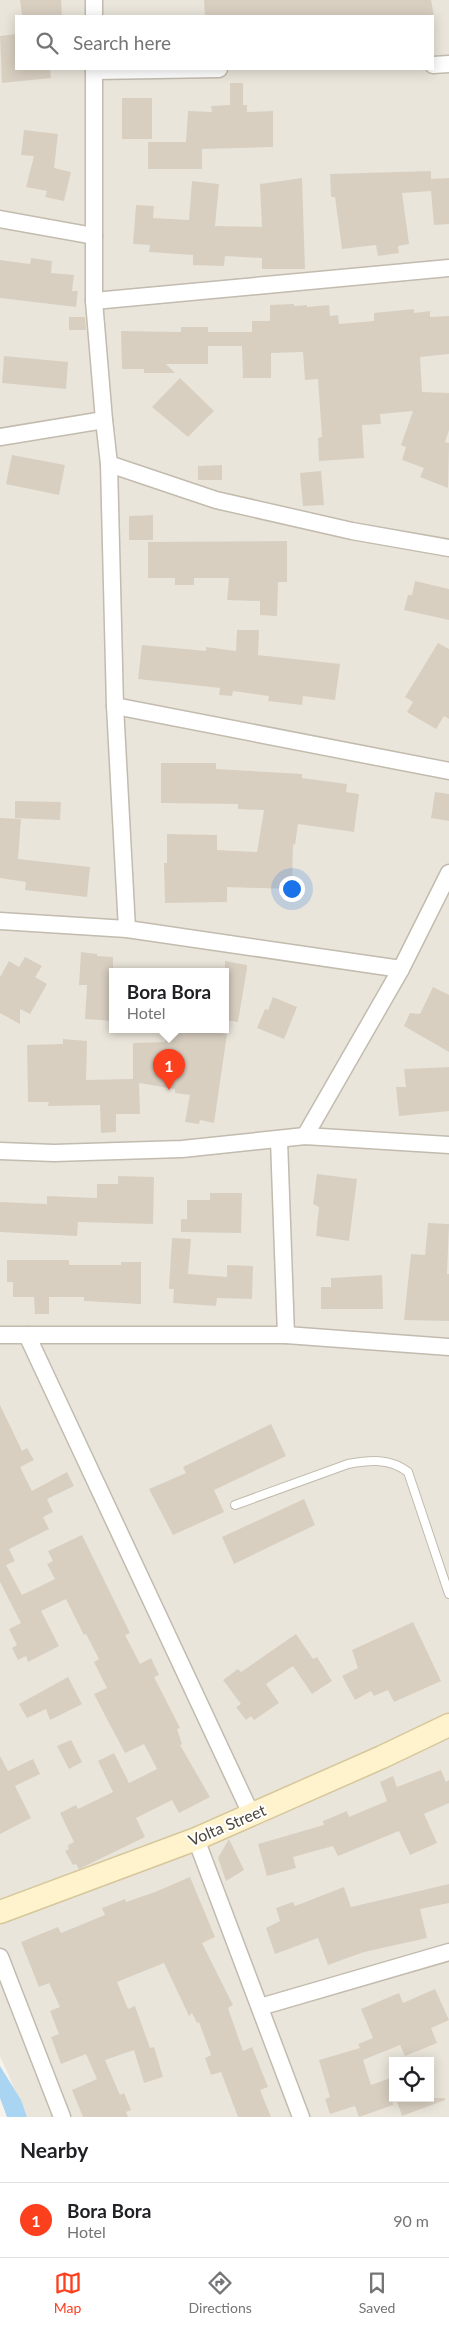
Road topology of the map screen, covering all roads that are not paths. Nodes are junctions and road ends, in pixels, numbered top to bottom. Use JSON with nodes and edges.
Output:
{"nodes":[{"id":1,"x":94,"y":0,"type":"edge"},
{"id":2,"x":94,"y":15,"type":"edge"},
{"id":3,"x":449,"y":64,"type":"edge"},
{"id":4,"x":434,"y":65,"type":"edge"},
{"id":5,"x":94,"y":70,"type":"edge"},
{"id":6,"x":0,"y":219,"type":"edge"},
{"id":7,"x":94,"y":236,"type":"junction"},
{"id":8,"x":449,"y":268,"type":"edge"},
{"id":9,"x":94,"y":301,"type":"junction"},
{"id":10,"x":104,"y":420,"type":"junction"},
{"id":11,"x":0,"y":437,"type":"edge"},
{"id":12,"x":109,"y":464,"type":"junction"},
{"id":13,"x":449,"y":548,"type":"edge"},
{"id":14,"x":115,"y":706,"type":"junction"},
{"id":15,"x":449,"y":771,"type":"edge"},
{"id":16,"x":449,"y":873,"type":"edge"},
{"id":17,"x":0,"y":921,"type":"edge"},
{"id":18,"x":127,"y":929,"type":"junction"},
{"id":19,"x":401,"y":969,"type":"junction"},
{"id":20,"x":305,"y":1136,"type":"junction"},
{"id":21,"x":279,"y":1140,"type":"junction"},
{"id":22,"x":449,"y":1146,"type":"edge"},
{"id":23,"x":0,"y":1151,"type":"edge"},
{"id":24,"x":0,"y":1335,"type":"edge"},
{"id":25,"x":27,"y":1335,"type":"junction"},
{"id":26,"x":286,"y":1335,"type":"junction"},
{"id":27,"x":449,"y":1347,"type":"edge"},
{"id":28,"x":236,"y":1505,"type":"dead end"},
{"id":29,"x":449,"y":1594,"type":"edge"},
{"id":30,"x":449,"y":1725,"type":"edge"},
{"id":31,"x":252,"y":1816,"type":"junction"},
{"id":32,"x":196,"y":1839,"type":"junction"},
{"id":33,"x":0,"y":1912,"type":"edge"},
{"id":34,"x":449,"y":1952,"type":"edge"},
{"id":35,"x":0,"y":1957,"type":"edge"},
{"id":36,"x":260,"y":2007,"type":"junction"},
{"id":37,"x":62,"y":2117,"type":"edge"},
{"id":38,"x":302,"y":2117,"type":"edge"}],
"edges":[{"from":1,"to":2,"type":"street"},
{"from":3,"to":4,"type":"street"},
{"from":5,"to":7,"type":"street"},
{"from":6,"to":7,"type":"street"},
{"from":7,"to":9,"type":"street"},
{"from":8,"to":9,"type":"street"},
{"from":9,"to":10,"type":"street"},
{"from":10,"to":11,"type":"street"},
{"from":10,"to":12,"type":"street"},
{"from":12,"to":13,"type":"street"},
{"from":12,"to":14,"type":"street"},
{"from":14,"to":15,"type":"street"},
{"from":14,"to":18,"type":"street"},
{"from":16,"to":19,"type":"street"},
{"from":17,"to":18,"type":"street"},
{"from":18,"to":19,"type":"street"},
{"from":19,"to":20,"type":"street"},
{"from":20,"to":21,"type":"street"},
{"from":20,"to":22,"type":"street"},
{"from":21,"to":23,"type":"street"},
{"from":21,"to":26,"type":"street"},
{"from":24,"to":25,"type":"street"},
{"from":25,"to":26,"type":"street"},
{"from":25,"to":31,"type":"street"},
{"from":26,"to":27,"type":"street"},
{"from":28,"to":29,"type":"lane"},
{"from":30,"to":31,"type":"street","name":"Volta Street"},
{"from":31,"to":32,"type":"street","name":"Volta Street"},
{"from":32,"to":33,"type":"street","name":"Volta Street"},
{"from":32,"to":36,"type":"street"},
{"from":34,"to":36,"type":"street"},
{"from":35,"to":37,"type":"street"},
{"from":36,"to":38,"type":"street"}]}
